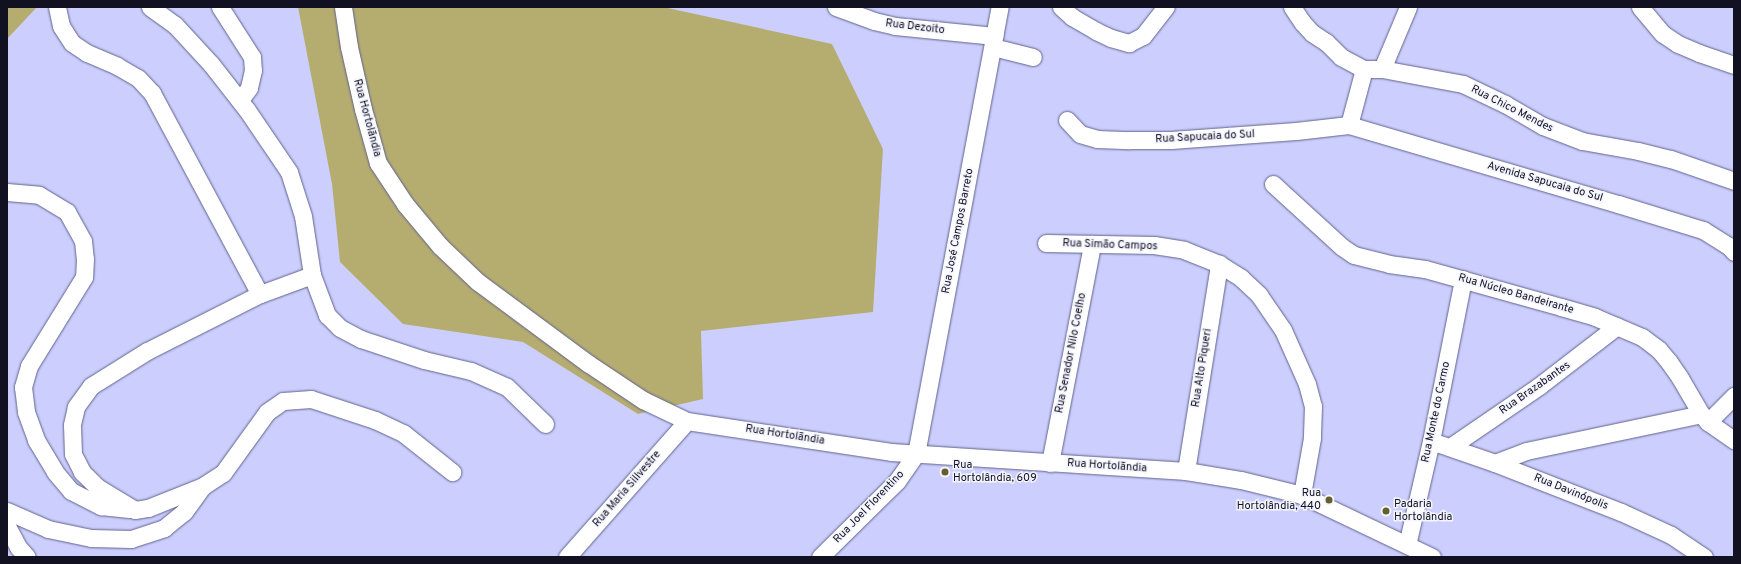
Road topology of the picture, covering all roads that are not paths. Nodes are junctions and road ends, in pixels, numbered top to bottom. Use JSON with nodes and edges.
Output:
{"nodes":[{"id":1,"x":57,"y":7,"type":"edge"},
{"id":2,"x":150,"y":7,"type":"edge"},
{"id":3,"x":220,"y":7,"type":"edge"},
{"id":4,"x":343,"y":7,"type":"edge"},
{"id":5,"x":836,"y":7,"type":"edge"},
{"id":6,"x":1000,"y":7,"type":"edge"},
{"id":7,"x":1061,"y":7,"type":"edge"},
{"id":8,"x":1292,"y":7,"type":"edge"},
{"id":9,"x":1408,"y":7,"type":"edge"},
{"id":10,"x":1640,"y":7,"type":"edge"},
{"id":11,"x":1159,"y":9,"type":"edge"},
{"id":12,"x":994,"y":41,"type":"junction"},
{"id":13,"x":1033,"y":57,"type":"dead end"},
{"id":14,"x":1734,"y":65,"type":"edge"},
{"id":15,"x":1364,"y":69,"type":"junction"},
{"id":16,"x":1382,"y":69,"type":"junction"},
{"id":17,"x":240,"y":100,"type":"junction"},
{"id":18,"x":1067,"y":120,"type":"dead end"},
{"id":19,"x":1349,"y":125,"type":"junction"},
{"id":20,"x":1734,"y":181,"type":"edge"},
{"id":21,"x":1273,"y":184,"type":"dead end"},
{"id":22,"x":7,"y":192,"type":"edge"},
{"id":23,"x":1046,"y":243,"type":"dead end"},
{"id":24,"x":1092,"y":244,"type":"junction"},
{"id":25,"x":1734,"y":252,"type":"edge"},
{"id":26,"x":1219,"y":264,"type":"junction"},
{"id":27,"x":312,"y":275,"type":"junction"},
{"id":28,"x":1463,"y":279,"type":"junction"},
{"id":29,"x":260,"y":294,"type":"junction"},
{"id":30,"x":1617,"y":326,"type":"junction"},
{"id":31,"x":1734,"y":396,"type":"edge"},
{"id":32,"x":1704,"y":418,"type":"junction"},
{"id":33,"x":687,"y":421,"type":"junction"},
{"id":34,"x":545,"y":424,"type":"dead end"},
{"id":35,"x":1734,"y":440,"type":"edge"},
{"id":36,"x":1431,"y":441,"type":"junction"},
{"id":37,"x":1450,"y":447,"type":"junction"},
{"id":38,"x":916,"y":454,"type":"junction"},
{"id":39,"x":1495,"y":462,"type":"junction"},
{"id":40,"x":1050,"y":463,"type":"junction"},
{"id":41,"x":1186,"y":471,"type":"junction"},
{"id":42,"x":452,"y":472,"type":"dead end"},
{"id":43,"x":204,"y":486,"type":"junction"},
{"id":44,"x":1302,"y":495,"type":"junction"},
{"id":45,"x":135,"y":510,"type":"junction"},
{"id":46,"x":7,"y":511,"type":"edge"},
{"id":47,"x":7,"y":526,"type":"edge"},
{"id":48,"x":1407,"y":545,"type":"junction"},
{"id":49,"x":27,"y":557,"type":"edge"},
{"id":50,"x":567,"y":557,"type":"edge"},
{"id":51,"x":820,"y":557,"type":"edge"},
{"id":52,"x":1432,"y":557,"type":"edge"},
{"id":53,"x":1704,"y":557,"type":"edge"}],
"edges":[{"from":1,"to":29,"type":"street"},
{"from":2,"to":17,"type":"street"},
{"from":3,"to":17,"type":"street"},
{"from":4,"to":33,"type":"street","name":"Rua Hortolãndia"},
{"from":5,"to":12,"type":"street","name":"Rua Dezoito"},
{"from":6,"to":12,"type":"street","name":"Rua José Campos Barreto"},
{"from":7,"to":11,"type":"street"},
{"from":8,"to":15,"type":"street"},
{"from":9,"to":16,"type":"street"},
{"from":10,"to":14,"type":"street"},
{"from":12,"to":13,"type":"street","name":"Rua Dezoito"},
{"from":12,"to":38,"type":"street","name":"Rua José Campos Barreto"},
{"from":15,"to":16,"type":"street","name":"Rua Chico Mendes"},
{"from":15,"to":19,"type":"street"},
{"from":16,"to":20,"type":"street","name":"Rua Chico Mendes"},
{"from":17,"to":27,"type":"street"},
{"from":18,"to":19,"type":"street","name":"Rua Sapucaia do Sul"},
{"from":19,"to":25,"type":"street","name":"Avenida Sapucaia do Sul"},
{"from":21,"to":28,"type":"street","name":"Rua Núcleo Bandeirante"},
{"from":22,"to":45,"type":"street"},
{"from":23,"to":24,"type":"street","name":"Rua Simão Campos"},
{"from":24,"to":26,"type":"street","name":"Rua Simão Campos"},
{"from":24,"to":40,"type":"street","name":"Rua Senador Nilo Coelho"},
{"from":26,"to":41,"type":"street","name":"Rua Alto Piqueri"},
{"from":26,"to":44,"type":"street","name":"Rua Simão Campos"},
{"from":27,"to":29,"type":"street"},
{"from":27,"to":34,"type":"street"},
{"from":28,"to":30,"type":"street","name":"Rua Núcleo Bandeirante"},
{"from":28,"to":36,"type":"street","name":"Rua Monte do Carmo"},
{"from":29,"to":45,"type":"street"},
{"from":30,"to":32,"type":"street","name":"Rua Núcleo Bandeirante"},
{"from":30,"to":37,"type":"street","name":"Rua Brazabantes"},
{"from":31,"to":32,"type":"street"},
{"from":32,"to":35,"type":"street","name":"Rua Núcleo Bandeirante"},
{"from":32,"to":39,"type":"street"},
{"from":33,"to":38,"type":"street","name":"Rua Hortolãndia"},
{"from":33,"to":50,"type":"street","name":"Rua Maria Sillvestre"},
{"from":36,"to":37,"type":"street","name":"Rua Davinópolis"},
{"from":36,"to":48,"type":"street","name":"Rua Monte do Carmo"},
{"from":37,"to":39,"type":"street","name":"Rua Davinópolis"},
{"from":38,"to":40,"type":"street","name":"Rua Hortolãndia"},
{"from":38,"to":51,"type":"street","name":"Rua Joel Florentino"},
{"from":39,"to":53,"type":"street","name":"Rua Davinópolis"},
{"from":40,"to":41,"type":"street","name":"Rua Hortolãndia"},
{"from":41,"to":44,"type":"street","name":"Rua Hortolãndia"},
{"from":42,"to":43,"type":"street"},
{"from":43,"to":45,"type":"street"},
{"from":43,"to":46,"type":"street"},
{"from":44,"to":48,"type":"street","name":"Rua Hortolãndia"},
{"from":47,"to":49,"type":"street"},
{"from":48,"to":52,"type":"street","name":"Rua Hortolãndia"}]}
